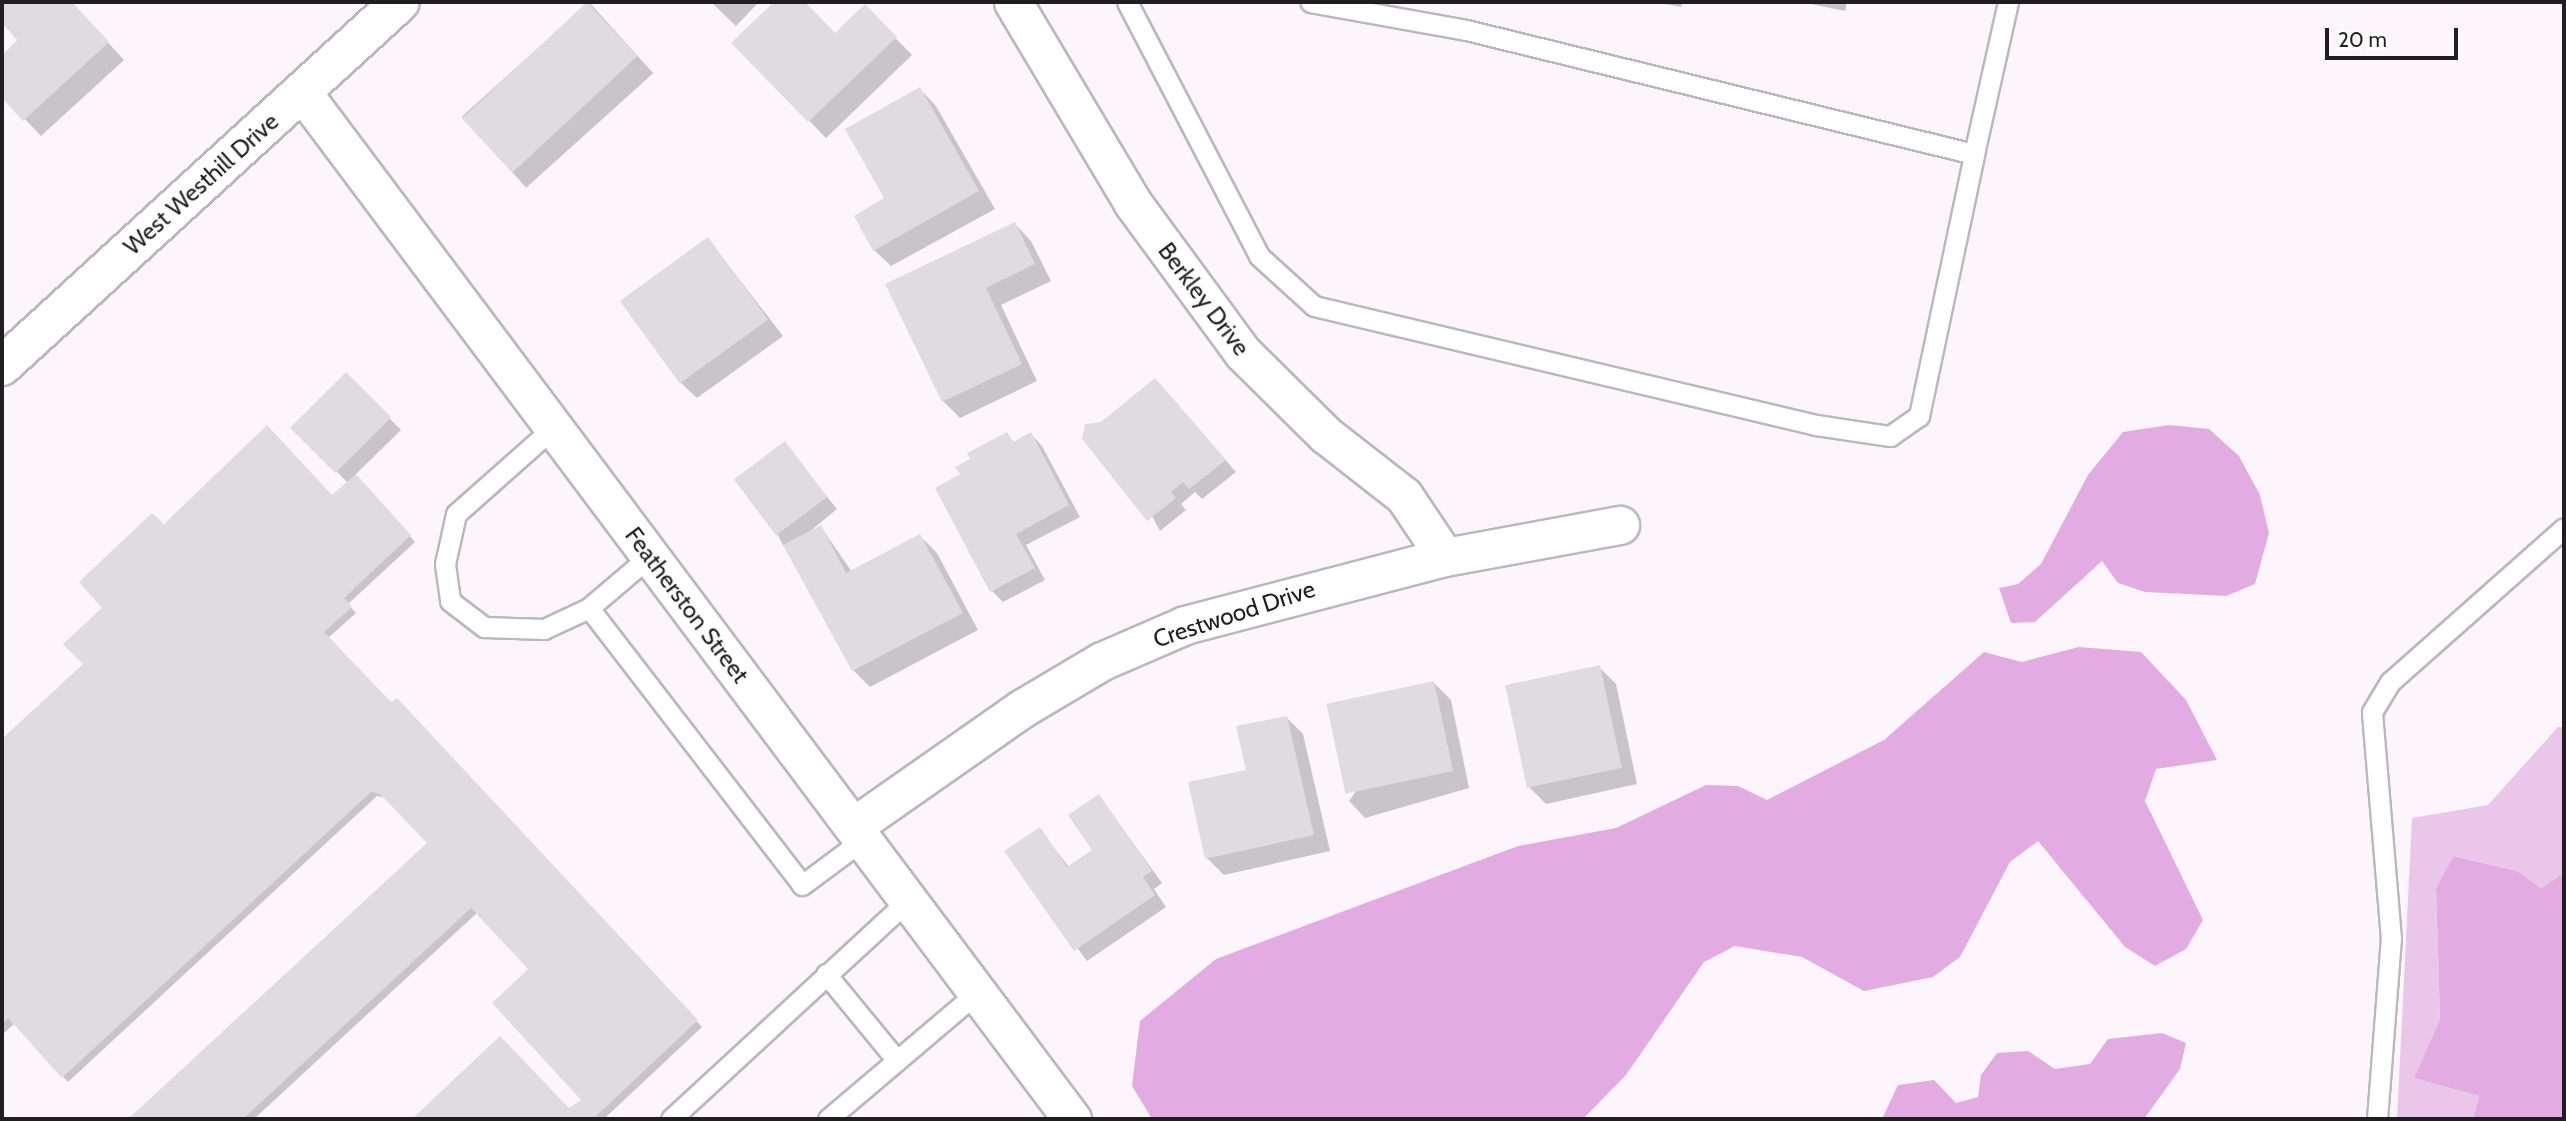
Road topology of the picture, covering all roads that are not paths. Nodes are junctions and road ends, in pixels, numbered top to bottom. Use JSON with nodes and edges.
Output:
{"nodes":[{"id":1,"x":400,"y":2,"type":"edge"},
{"id":2,"x":1013,"y":2,"type":"edge"},
{"id":3,"x":1127,"y":2,"type":"edge"},
{"id":4,"x":1310,"y":2,"type":"edge"},
{"id":5,"x":2008,"y":2,"type":"edge"},
{"id":6,"x":302,"y":92,"type":"junction"},
{"id":7,"x":1973,"y":154,"type":"junction"},
{"id":8,"x":2,"y":366,"type":"edge"},
{"id":9,"x":554,"y":427,"type":"junction"},
{"id":10,"x":1620,"y":525,"type":"dead end"},
{"id":11,"x":2564,"y":528,"type":"edge"},
{"id":12,"x":650,"y":556,"type":"junction"},
{"id":13,"x":1445,"y":557,"type":"junction"},
{"id":14,"x":589,"y":608,"type":"junction"},
{"id":15,"x":859,"y":833,"type":"junction"},
{"id":16,"x":909,"y":899,"type":"junction"},
{"id":17,"x":826,"y":974,"type":"junction"},
{"id":18,"x":978,"y":992,"type":"junction"},
{"id":19,"x":895,"y":1058,"type":"junction"},
{"id":20,"x":670,"y":1119,"type":"edge"},
{"id":21,"x":828,"y":1119,"type":"edge"},
{"id":22,"x":1072,"y":1119,"type":"edge"},
{"id":23,"x":2377,"y":1119,"type":"edge"}],
"edges":[{"from":1,"to":6,"type":"street","name":"West Westhill Drive"},
{"from":2,"to":13,"type":"street","name":"Berkley Drive"},
{"from":3,"to":7,"type":"lane"},
{"from":4,"to":7,"type":"lane"},
{"from":5,"to":7,"type":"lane"},
{"from":6,"to":8,"type":"street","name":"West Westhill Drive"},
{"from":6,"to":9,"type":"street","name":"Featherston Street"},
{"from":9,"to":12,"type":"street","name":"Featherston Street"},
{"from":9,"to":14,"type":"lane"},
{"from":10,"to":13,"type":"street","name":"Crestwood Drive"},
{"from":11,"to":23,"type":"lane"},
{"from":12,"to":14,"type":"lane"},
{"from":12,"to":15,"type":"street","name":"Featherston Street"},
{"from":13,"to":15,"type":"street","name":"Crestwood Drive"},
{"from":14,"to":15,"type":"lane"},
{"from":15,"to":16,"type":"street","name":"Featherston Street"},
{"from":16,"to":17,"type":"lane"},
{"from":16,"to":18,"type":"street","name":"Featherston Street"},
{"from":17,"to":19,"type":"lane"},
{"from":17,"to":20,"type":"lane"},
{"from":18,"to":19,"type":"lane"},
{"from":18,"to":22,"type":"street","name":"Featherston Street"},
{"from":19,"to":21,"type":"lane"}]}
